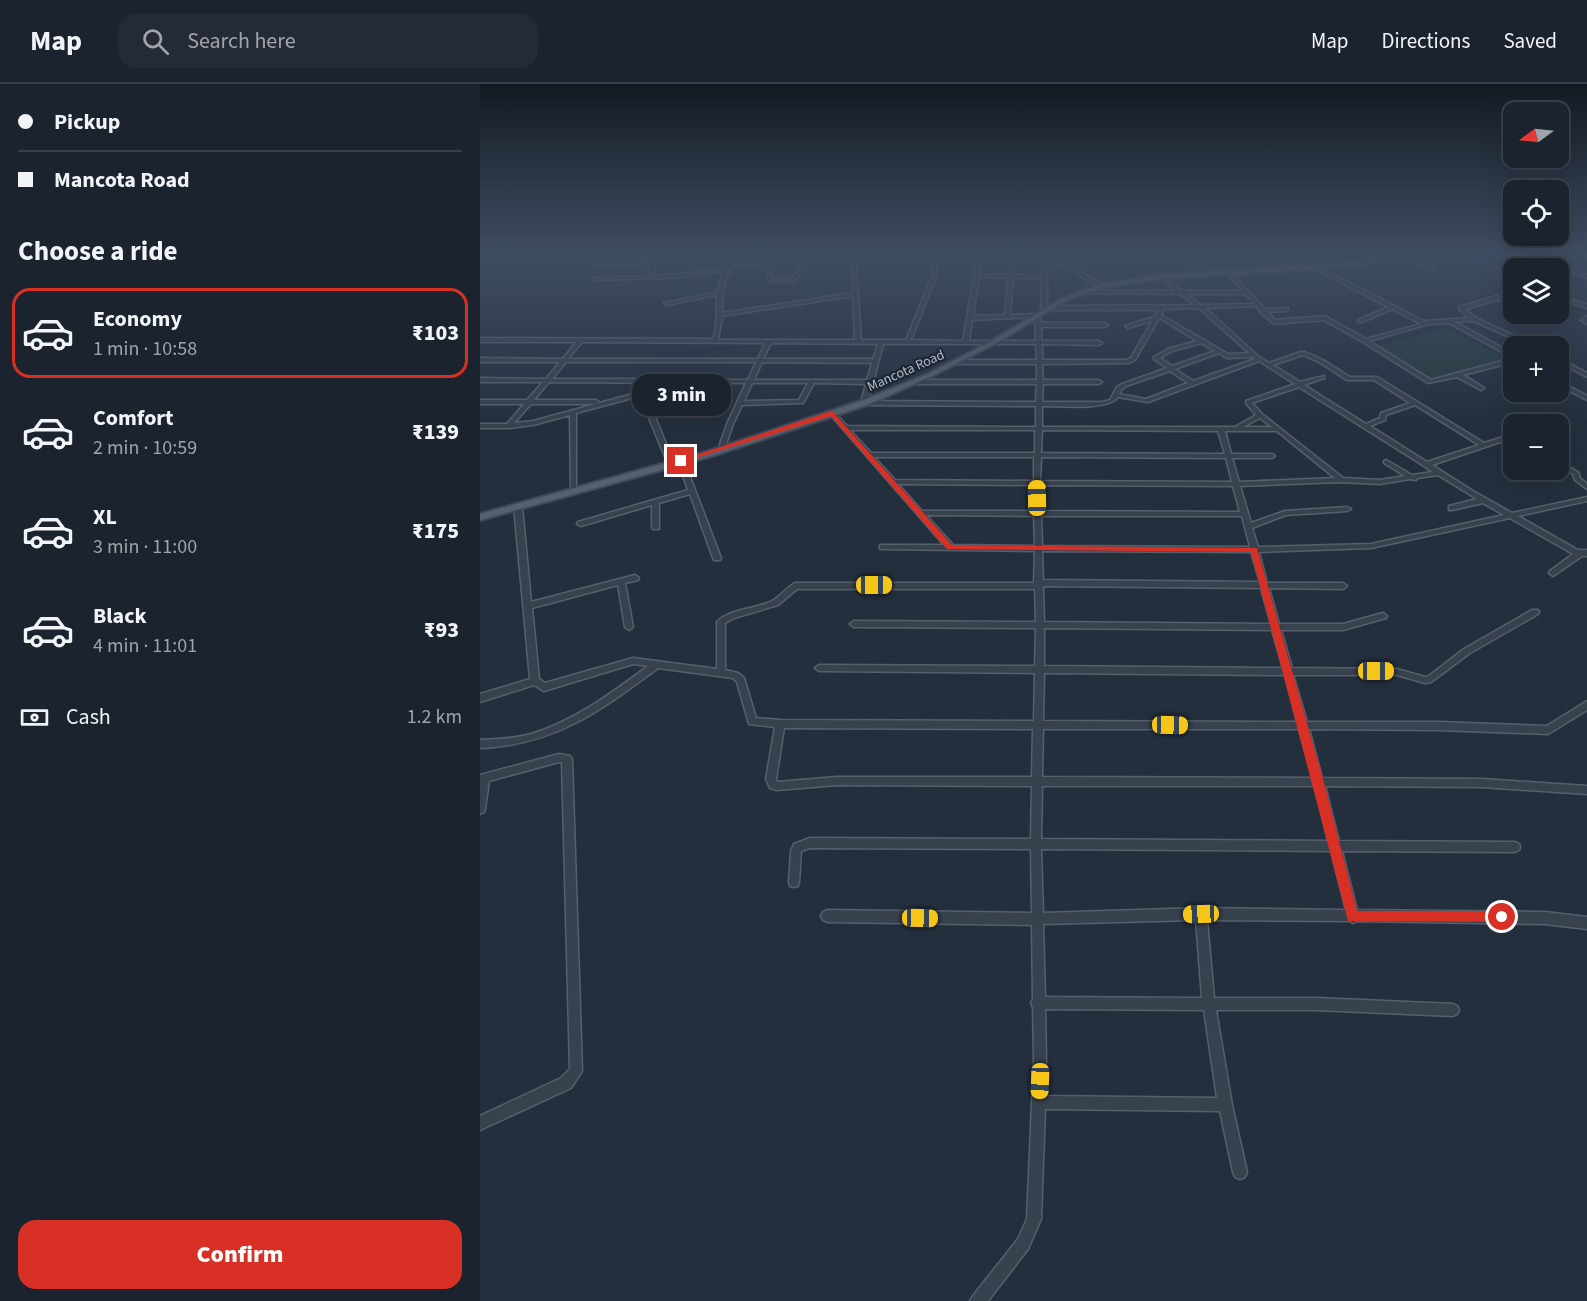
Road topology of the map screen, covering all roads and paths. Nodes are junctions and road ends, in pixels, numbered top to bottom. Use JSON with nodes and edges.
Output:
{"nodes":[{"id":1,"x":720,"y":310,"type":"edge"},
{"id":2,"x":753,"y":310,"type":"edge"},
{"id":3,"x":855,"y":310,"type":"edge"},
{"id":4,"x":921,"y":310,"type":"edge"},
{"id":5,"x":971,"y":310,"type":"edge"},
{"id":6,"x":1008,"y":310,"type":"edge"},
{"id":7,"x":1043,"y":310,"type":"edge"},
{"id":8,"x":1052,"y":310,"type":"edge"},
{"id":9,"x":1132,"y":310,"type":"edge"},
{"id":10,"x":1161,"y":310,"type":"edge"},
{"id":11,"x":1204,"y":310,"type":"edge"},
{"id":12,"x":1276,"y":310,"type":"edge"},
{"id":13,"x":1386,"y":310,"type":"edge"},
{"id":14,"x":1398,"y":310,"type":"edge"},
{"id":15,"x":1463,"y":310,"type":"edge"},
{"id":16,"x":1262,"y":311,"type":"joint"},
{"id":17,"x":720,"y":315,"type":"junction"},
{"id":18,"x":1043,"y":315,"type":"junction"},
{"id":19,"x":1007,"y":317,"type":"junction"},
{"id":20,"x":1159,"y":317,"type":"junction"},
{"id":21,"x":970,"y":318,"type":"junction"},
{"id":22,"x":1474,"y":318,"type":"junction"},
{"id":23,"x":1448,"y":320,"type":"junction"},
{"id":24,"x":1360,"y":321,"type":"dead end"},
{"id":25,"x":1426,"y":324,"type":"junction"},
{"id":26,"x":1105,"y":325,"type":"dead end"},
{"id":27,"x":1128,"y":326,"type":"dead end"},
{"id":28,"x":1512,"y":336,"type":"edge"},
{"id":29,"x":480,"y":340,"type":"edge"},
{"id":30,"x":580,"y":340,"type":"junction"},
{"id":31,"x":715,"y":341,"type":"junction"},
{"id":32,"x":769,"y":341,"type":"junction"},
{"id":33,"x":858,"y":341,"type":"junction"},
{"id":34,"x":1202,"y":341,"type":"junction"},
{"id":35,"x":881,"y":342,"type":"junction"},
{"id":36,"x":908,"y":342,"type":"junction"},
{"id":37,"x":966,"y":342,"type":"junction"},
{"id":38,"x":994,"y":342,"type":"junction"},
{"id":39,"x":1040,"y":342,"type":"junction"},
{"id":40,"x":1365,"y":342,"type":"junction"},
{"id":41,"x":1099,"y":343,"type":"dead end"},
{"id":42,"x":1220,"y":351,"type":"junction"},
{"id":43,"x":1503,"y":352,"type":"edge"},
{"id":44,"x":1136,"y":353,"type":"junction"},
{"id":45,"x":1230,"y":357,"type":"junction"},
{"id":46,"x":1256,"y":357,"type":"junction"},
{"id":47,"x":1156,"y":358,"type":"junction"},
{"id":48,"x":480,"y":360,"type":"edge"},
{"id":49,"x":566,"y":360,"type":"junction"},
{"id":50,"x":760,"y":361,"type":"junction"},
{"id":51,"x":876,"y":361,"type":"junction"},
{"id":52,"x":956,"y":362,"type":"junction"},
{"id":53,"x":1039,"y":362,"type":"junction"},
{"id":54,"x":1503,"y":362,"type":"edge"},
{"id":55,"x":1241,"y":365,"type":"junction"},
{"id":56,"x":1268,"y":365,"type":"junction"},
{"id":57,"x":1569,"y":366,"type":"edge"},
{"id":58,"x":1169,"y":368,"type":"junction"},
{"id":59,"x":1587,"y":375,"type":"edge"},
{"id":60,"x":1460,"y":376,"type":"junction"},
{"id":61,"x":1322,"y":377,"type":"dead end"},
{"id":62,"x":480,"y":380,"type":"edge"},
{"id":63,"x":548,"y":380,"type":"junction"},
{"id":64,"x":688,"y":381,"type":"junction"},
{"id":65,"x":750,"y":381,"type":"junction"},
{"id":66,"x":812,"y":381,"type":"junction"},
{"id":67,"x":870,"y":382,"type":"junction"},
{"id":68,"x":916,"y":382,"type":"junction"},
{"id":69,"x":1099,"y":382,"type":"dead end"},
{"id":70,"x":1040,"y":383,"type":"junction"},
{"id":71,"x":1192,"y":383,"type":"junction"},
{"id":72,"x":1299,"y":384,"type":"junction"},
{"id":73,"x":1481,"y":388,"type":"dead end"},
{"id":74,"x":1569,"y":388,"type":"edge"},
{"id":75,"x":642,"y":393,"type":"junction"},
{"id":76,"x":1116,"y":395,"type":"junction"},
{"id":77,"x":1587,"y":398,"type":"edge"},
{"id":78,"x":480,"y":402,"type":"edge"},
{"id":79,"x":529,"y":402,"type":"junction"},
{"id":80,"x":607,"y":402,"type":"junction"},
{"id":81,"x":740,"y":403,"type":"junction"},
{"id":82,"x":864,"y":403,"type":"junction"},
{"id":83,"x":1415,"y":403,"type":"junction"},
{"id":84,"x":1039,"y":404,"type":"junction"},
{"id":85,"x":573,"y":412,"type":"junction"},
{"id":86,"x":832,"y":413,"type":"junction"},
{"id":87,"x":1260,"y":415,"type":"junction"},
{"id":88,"x":480,"y":426,"type":"edge"},
{"id":89,"x":509,"y":426,"type":"junction"},
{"id":90,"x":1365,"y":426,"type":"junction"},
{"id":91,"x":845,"y":428,"type":"junction"},
{"id":92,"x":1039,"y":429,"type":"junction"},
{"id":93,"x":1221,"y":429,"type":"junction"},
{"id":94,"x":1234,"y":429,"type":"junction"},
{"id":95,"x":1279,"y":429,"type":"junction"},
{"id":96,"x":1503,"y":439,"type":"edge"},
{"id":97,"x":1485,"y":446,"type":"junction"},
{"id":98,"x":721,"y":450,"type":"junction"},
{"id":99,"x":1039,"y":454,"type":"junction"},
{"id":100,"x":870,"y":455,"type":"junction"},
{"id":101,"x":1228,"y":456,"type":"junction"},
{"id":102,"x":1272,"y":456,"type":"dead end"},
{"id":103,"x":681,"y":461,"type":"junction"},
{"id":104,"x":1386,"y":462,"type":"dead end"},
{"id":105,"x":671,"y":464,"type":"junction"},
{"id":106,"x":1426,"y":465,"type":"junction"},
{"id":107,"x":1569,"y":469,"type":"edge"},
{"id":108,"x":1439,"y":473,"type":"junction"},
{"id":109,"x":1414,"y":479,"type":"junction"},
{"id":110,"x":1341,"y":480,"type":"junction"},
{"id":111,"x":894,"y":482,"type":"junction"},
{"id":112,"x":1037,"y":483,"type":"junction"},
{"id":113,"x":1237,"y":484,"type":"junction"},
{"id":114,"x":1587,"y":487,"type":"edge"},
{"id":115,"x":573,"y":490,"type":"junction"},
{"id":116,"x":692,"y":491,"type":"junction"},
{"id":117,"x":1587,"y":499,"type":"edge"},
{"id":118,"x":1484,"y":500,"type":"junction"},
{"id":119,"x":655,"y":502,"type":"junction"},
{"id":120,"x":518,"y":506,"type":"junction"},
{"id":121,"x":1452,"y":508,"type":"dead end"},
{"id":122,"x":1347,"y":509,"type":"dead end"},
{"id":123,"x":920,"y":513,"type":"junction"},
{"id":124,"x":1038,"y":513,"type":"junction"},
{"id":125,"x":1243,"y":514,"type":"junction"},
{"id":126,"x":1511,"y":515,"type":"junction"},
{"id":127,"x":480,"y":517,"type":"edge"},
{"id":128,"x":581,"y":524,"type":"dead end"},
{"id":129,"x":656,"y":527,"type":"dead end"},
{"id":130,"x":1248,"y":527,"type":"junction"},
{"id":131,"x":883,"y":547,"type":"dead end"},
{"id":132,"x":950,"y":547,"type":"junction"},
{"id":133,"x":1039,"y":548,"type":"junction"},
{"id":134,"x":1254,"y":550,"type":"junction"},
{"id":135,"x":1584,"y":553,"type":"edge"},
{"id":136,"x":717,"y":558,"type":"dead end"},
{"id":137,"x":1553,"y":573,"type":"dead end"},
{"id":138,"x":635,"y":578,"type":"dead end"},
{"id":139,"x":621,"y":582,"type":"junction"},
{"id":140,"x":1038,"y":584,"type":"junction"},
{"id":141,"x":1263,"y":586,"type":"junction"},
{"id":142,"x":1343,"y":586,"type":"dead end"},
{"id":143,"x":527,"y":606,"type":"junction"},
{"id":144,"x":1535,"y":612,"type":"dead end"},
{"id":145,"x":1383,"y":616,"type":"dead end"},
{"id":146,"x":854,"y":624,"type":"dead end"},
{"id":147,"x":1040,"y":625,"type":"junction"},
{"id":148,"x":629,"y":627,"type":"dead end"},
{"id":149,"x":1275,"y":628,"type":"junction"},
{"id":150,"x":657,"y":664,"type":"junction"},
{"id":151,"x":819,"y":668,"type":"dead end"},
{"id":152,"x":1039,"y":670,"type":"junction"},
{"id":153,"x":1287,"y":670,"type":"junction"},
{"id":154,"x":721,"y":673,"type":"junction"},
{"id":155,"x":535,"y":681,"type":"junction"},
{"id":156,"x":480,"y":698,"type":"edge"},
{"id":157,"x":1587,"y":705,"type":"edge"},
{"id":158,"x":1036,"y":723,"type":"junction"},
{"id":159,"x":780,"y":724,"type":"junction"},
{"id":160,"x":1304,"y":727,"type":"junction"},
{"id":161,"x":480,"y":744,"type":"edge"},
{"id":162,"x":482,"y":778,"type":"edge"},
{"id":163,"x":1037,"y":781,"type":"junction"},
{"id":164,"x":1319,"y":783,"type":"junction"},
{"id":165,"x":1587,"y":790,"type":"edge"},
{"id":166,"x":480,"y":808,"type":"edge"},
{"id":167,"x":1036,"y":844,"type":"junction"},
{"id":168,"x":1335,"y":847,"type":"junction"},
{"id":169,"x":1515,"y":847,"type":"dead end"},
{"id":170,"x":794,"y":882,"type":"dead end"},
{"id":171,"x":1201,"y":914,"type":"junction"},
{"id":172,"x":827,"y":916,"type":"dead end"},
{"id":173,"x":1353,"y":917,"type":"junction"},
{"id":174,"x":1037,"y":919,"type":"junction"},
{"id":175,"x":1587,"y":923,"type":"edge"},
{"id":176,"x":1037,"y":1003,"type":"junction"},
{"id":177,"x":1209,"y":1004,"type":"junction"},
{"id":178,"x":1453,"y":1010,"type":"dead end"},
{"id":179,"x":1039,"y":1102,"type":"junction"},
{"id":180,"x":1225,"y":1104,"type":"junction"},
{"id":181,"x":480,"y":1123,"type":"edge"},
{"id":182,"x":1240,"y":1172,"type":"dead end"},
{"id":183,"x":978,"y":1301,"type":"edge"}],
"edges":[{"from":1,"to":17,"type":"street"},
{"from":2,"to":17,"type":"street"},
{"from":3,"to":33,"type":"street"},
{"from":4,"to":36,"type":"street"},
{"from":5,"to":21,"type":"street"},
{"from":6,"to":19,"type":"street"},
{"from":7,"to":18,"type":"street"},
{"from":8,"to":18,"type":"main road","name":"Mancota Road"},
{"from":9,"to":18,"type":"street"},
{"from":10,"to":20,"type":"street"},
{"from":11,"to":46,"type":"street"},
{"from":12,"to":16,"type":"street"},
{"from":13,"to":24,"type":"street"},
{"from":14,"to":25,"type":"street"},
{"from":15,"to":22,"type":"street"},
{"from":16,"to":40,"type":"street"},
{"from":17,"to":31,"type":"street"},
{"from":18,"to":19,"type":"street"},
{"from":18,"to":26,"type":"street"},
{"from":18,"to":38,"type":"main road","name":"Mancota Road"},
{"from":18,"to":39,"type":"street"},
{"from":19,"to":21,"type":"street"},
{"from":20,"to":27,"type":"street"},
{"from":20,"to":34,"type":"street"},
{"from":20,"to":44,"type":"street"},
{"from":21,"to":37,"type":"street"},
{"from":22,"to":23,"type":"street"},
{"from":22,"to":28,"type":"street"},
{"from":23,"to":25,"type":"street"},
{"from":23,"to":43,"type":"street"},
{"from":25,"to":40,"type":"street"},
{"from":29,"to":30,"type":"street"},
{"from":30,"to":31,"type":"street"},
{"from":30,"to":49,"type":"street"},
{"from":31,"to":32,"type":"street"},
{"from":32,"to":33,"type":"street"},
{"from":32,"to":50,"type":"street"},
{"from":33,"to":35,"type":"street"},
{"from":34,"to":42,"type":"street"},
{"from":34,"to":47,"type":"street"},
{"from":35,"to":36,"type":"street"},
{"from":35,"to":51,"type":"street"},
{"from":36,"to":37,"type":"street"},
{"from":37,"to":38,"type":"street"},
{"from":38,"to":39,"type":"street"},
{"from":38,"to":52,"type":"main road","name":"Mancota Road"},
{"from":39,"to":41,"type":"street"},
{"from":39,"to":53,"type":"street"},
{"from":40,"to":60,"type":"street"},
{"from":42,"to":45,"type":"street"},
{"from":42,"to":58,"type":"street"},
{"from":44,"to":47,"type":"street"},
{"from":44,"to":53,"type":"street"},
{"from":45,"to":46,"type":"street"},
{"from":45,"to":55,"type":"street"},
{"from":46,"to":55,"type":"street"},
{"from":46,"to":56,"type":"street"},
{"from":47,"to":58,"type":"street"},
{"from":48,"to":49,"type":"street"},
{"from":49,"to":50,"type":"street"},
{"from":49,"to":63,"type":"street"},
{"from":50,"to":51,"type":"street"},
{"from":50,"to":65,"type":"street"},
{"from":51,"to":67,"type":"street"},
{"from":52,"to":53,"type":"street"},
{"from":52,"to":68,"type":"main road","name":"Mancota Road"},
{"from":53,"to":70,"type":"street"},
{"from":54,"to":60,"type":"street"},
{"from":55,"to":71,"type":"street"},
{"from":56,"to":72,"type":"street"},
{"from":56,"to":83,"type":"street"},
{"from":57,"to":59,"type":"street"},
{"from":58,"to":71,"type":"street"},
{"from":58,"to":76,"type":"street"},
{"from":60,"to":73,"type":"street"},
{"from":61,"to":72,"type":"street"},
{"from":62,"to":63,"type":"street"},
{"from":63,"to":64,"type":"street"},
{"from":63,"to":79,"type":"street"},
{"from":64,"to":65,"type":"street"},
{"from":64,"to":75,"type":"street"},
{"from":65,"to":66,"type":"street"},
{"from":65,"to":81,"type":"street"},
{"from":66,"to":67,"type":"street"},
{"from":66,"to":81,"type":"street"},
{"from":67,"to":82,"type":"street"},
{"from":68,"to":70,"type":"street"},
{"from":68,"to":82,"type":"main road","name":"Mancota Road"},
{"from":69,"to":70,"type":"street"},
{"from":70,"to":84,"type":"street"},
{"from":71,"to":76,"type":"street"},
{"from":72,"to":87,"type":"street"},
{"from":72,"to":90,"type":"street"},
{"from":74,"to":77,"type":"street"},
{"from":75,"to":80,"type":"street"},
{"from":75,"to":105,"type":"street"},
{"from":76,"to":84,"type":"street"},
{"from":78,"to":79,"type":"street"},
{"from":79,"to":80,"type":"street"},
{"from":79,"to":89,"type":"street"},
{"from":80,"to":85,"type":"street"},
{"from":81,"to":98,"type":"street"},
{"from":82,"to":84,"type":"street"},
{"from":82,"to":86,"type":"main road","name":"Mancota Road"},
{"from":83,"to":90,"type":"street"},
{"from":83,"to":97,"type":"street"},
{"from":84,"to":92,"type":"street"},
{"from":85,"to":89,"type":"street"},
{"from":85,"to":115,"type":"street"},
{"from":86,"to":91,"type":"street"},
{"from":86,"to":98,"type":"main road","name":"Mancota Road"},
{"from":87,"to":94,"type":"street"},
{"from":87,"to":95,"type":"street"},
{"from":88,"to":89,"type":"street"},
{"from":90,"to":106,"type":"street"},
{"from":91,"to":92,"type":"street"},
{"from":91,"to":100,"type":"street"},
{"from":92,"to":93,"type":"street"},
{"from":92,"to":99,"type":"street"},
{"from":93,"to":94,"type":"street"},
{"from":93,"to":101,"type":"street"},
{"from":94,"to":95,"type":"street"},
{"from":95,"to":110,"type":"street"},
{"from":96,"to":97,"type":"street"},
{"from":97,"to":106,"type":"street"},
{"from":98,"to":103,"type":"main road","name":"Mancota Road"},
{"from":99,"to":100,"type":"street"},
{"from":99,"to":101,"type":"street"},
{"from":99,"to":112,"type":"street"},
{"from":100,"to":111,"type":"street"},
{"from":101,"to":102,"type":"street"},
{"from":101,"to":113,"type":"street"},
{"from":103,"to":105,"type":"main road","name":"Mancota Road"},
{"from":103,"to":116,"type":"street"},
{"from":104,"to":109,"type":"street"},
{"from":105,"to":115,"type":"main road","name":"Mancota Road"},
{"from":106,"to":108,"type":"street"},
{"from":107,"to":114,"type":"street"},
{"from":108,"to":109,"type":"street"},
{"from":108,"to":118,"type":"street"},
{"from":109,"to":110,"type":"street"},
{"from":110,"to":113,"type":"street"},
{"from":111,"to":112,"type":"street"},
{"from":111,"to":123,"type":"street"},
{"from":112,"to":113,"type":"street"},
{"from":112,"to":124,"type":"street"},
{"from":113,"to":125,"type":"street"},
{"from":115,"to":120,"type":"main road","name":"Mancota Road"},
{"from":116,"to":119,"type":"street"},
{"from":116,"to":136,"type":"street"},
{"from":117,"to":126,"type":"street"},
{"from":118,"to":121,"type":"street"},
{"from":118,"to":126,"type":"street"},
{"from":119,"to":128,"type":"street"},
{"from":119,"to":129,"type":"street"},
{"from":120,"to":127,"type":"main road","name":"Mancota Road"},
{"from":120,"to":143,"type":"street"},
{"from":122,"to":130,"type":"street"},
{"from":123,"to":124,"type":"street"},
{"from":123,"to":132,"type":"street"},
{"from":124,"to":125,"type":"street"},
{"from":124,"to":133,"type":"street"},
{"from":125,"to":130,"type":"street"},
{"from":126,"to":134,"type":"street"},
{"from":126,"to":135,"type":"street"},
{"from":130,"to":134,"type":"street"},
{"from":131,"to":132,"type":"street"},
{"from":132,"to":133,"type":"street"},
{"from":133,"to":134,"type":"street"},
{"from":133,"to":140,"type":"street"},
{"from":134,"to":141,"type":"street"},
{"from":135,"to":137,"type":"street"},
{"from":138,"to":139,"type":"street"},
{"from":139,"to":143,"type":"street"},
{"from":139,"to":148,"type":"street"},
{"from":140,"to":141,"type":"street"},
{"from":140,"to":147,"type":"street"},
{"from":140,"to":154,"type":"street"},
{"from":141,"to":142,"type":"street"},
{"from":141,"to":149,"type":"street"},
{"from":143,"to":155,"type":"street"},
{"from":144,"to":153,"type":"street"},
{"from":145,"to":149,"type":"street"},
{"from":146,"to":147,"type":"street"},
{"from":147,"to":149,"type":"street"},
{"from":147,"to":152,"type":"street"},
{"from":149,"to":153,"type":"street"},
{"from":150,"to":154,"type":"street"},
{"from":150,"to":155,"type":"street"},
{"from":150,"to":161,"type":"street"},
{"from":151,"to":152,"type":"street"},
{"from":152,"to":153,"type":"street"},
{"from":152,"to":158,"type":"street"},
{"from":153,"to":160,"type":"street"},
{"from":154,"to":159,"type":"street"},
{"from":155,"to":156,"type":"street"},
{"from":157,"to":160,"type":"street"},
{"from":158,"to":159,"type":"street"},
{"from":158,"to":160,"type":"street"},
{"from":158,"to":163,"type":"street"},
{"from":159,"to":163,"type":"street"},
{"from":160,"to":164,"type":"street"},
{"from":162,"to":166,"type":"street"},
{"from":162,"to":181,"type":"street"},
{"from":163,"to":164,"type":"street"},
{"from":163,"to":167,"type":"street"},
{"from":164,"to":165,"type":"street"},
{"from":164,"to":168,"type":"street"},
{"from":167,"to":168,"type":"street"},
{"from":167,"to":170,"type":"street"},
{"from":167,"to":174,"type":"street"},
{"from":168,"to":169,"type":"street"},
{"from":168,"to":173,"type":"street"},
{"from":171,"to":173,"type":"street"},
{"from":171,"to":174,"type":"street"},
{"from":171,"to":177,"type":"street"},
{"from":172,"to":174,"type":"street"},
{"from":173,"to":175,"type":"street"},
{"from":174,"to":176,"type":"street"},
{"from":176,"to":177,"type":"street"},
{"from":176,"to":179,"type":"street"},
{"from":177,"to":178,"type":"street"},
{"from":177,"to":180,"type":"street"},
{"from":179,"to":180,"type":"street"},
{"from":179,"to":183,"type":"street"},
{"from":180,"to":182,"type":"street"}]}
